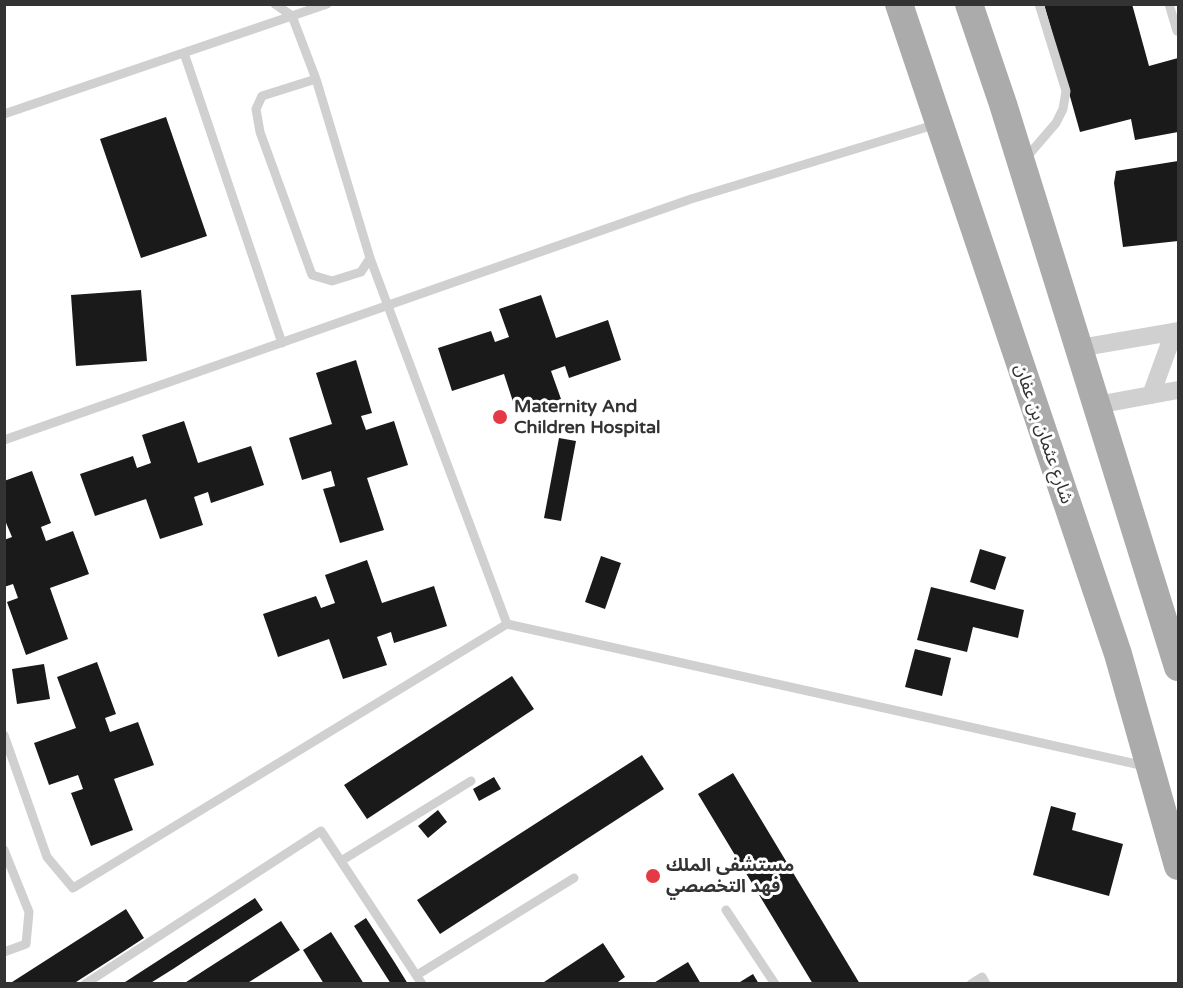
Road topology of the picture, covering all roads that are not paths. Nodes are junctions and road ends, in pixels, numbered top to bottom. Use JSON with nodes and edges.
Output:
{"nodes":[{"id":1,"x":275,"y":4,"type":"edge"},
{"id":2,"x":327,"y":4,"type":"edge"},
{"id":3,"x":899,"y":4,"type":"edge"},
{"id":4,"x":969,"y":4,"type":"edge"},
{"id":5,"x":1038,"y":4,"type":"edge"},
{"id":6,"x":1169,"y":4,"type":"edge"},
{"id":7,"x":292,"y":16,"type":"junction"},
{"id":8,"x":1177,"y":31,"type":"dead end"},
{"id":9,"x":184,"y":53,"type":"junction"},
{"id":10,"x":316,"y":79,"type":"junction"},
{"id":11,"x":4,"y":114,"type":"edge"},
{"id":12,"x":939,"y":124,"type":"junction"},
{"id":13,"x":1021,"y":164,"type":"junction"},
{"id":14,"x":370,"y":258,"type":"junction"},
{"id":15,"x":387,"y":306,"type":"junction"},
{"id":16,"x":1176,"y":331,"type":"edge"},
{"id":17,"x":282,"y":342,"type":"junction"},
{"id":18,"x":1079,"y":348,"type":"junction"},
{"id":19,"x":1179,"y":390,"type":"edge"},
{"id":20,"x":1151,"y":395,"type":"junction"},
{"id":21,"x":1097,"y":405,"type":"junction"},
{"id":22,"x":4,"y":440,"type":"edge"},
{"id":23,"x":507,"y":624,"type":"junction"},
{"id":24,"x":1179,"y":667,"type":"edge"},
{"id":25,"x":4,"y":735,"type":"edge"},
{"id":26,"x":1150,"y":767,"type":"junction"},
{"id":27,"x":471,"y":781,"type":"dead end"},
{"id":28,"x":4,"y":850,"type":"edge"},
{"id":29,"x":341,"y":861,"type":"junction"},
{"id":30,"x":1179,"y":866,"type":"edge"},
{"id":31,"x":574,"y":878,"type":"dead end"},
{"id":32,"x":726,"y":910,"type":"dead end"},
{"id":33,"x":4,"y":952,"type":"edge"},
{"id":34,"x":420,"y":980,"type":"edge"},
{"id":35,"x":85,"y":984,"type":"edge"},
{"id":36,"x":775,"y":984,"type":"edge"},
{"id":37,"x":971,"y":984,"type":"edge"},
{"id":38,"x":987,"y":984,"type":"edge"}],
"edges":[{"from":1,"to":7,"type":"lane"},
{"from":2,"to":7,"type":"lane"},
{"from":3,"to":12,"type":"main road","name":"شارع عثمان بن عفان"},
{"from":4,"to":13,"type":"main road"},
{"from":5,"to":13,"type":"lane"},
{"from":6,"to":8,"type":"lane"},
{"from":7,"to":9,"type":"lane"},
{"from":7,"to":10,"type":"lane"},
{"from":9,"to":11,"type":"lane"},
{"from":9,"to":17,"type":"lane"},
{"from":10,"to":14,"type":"lane"},
{"from":10,"to":14,"type":"lane"},
{"from":12,"to":15,"type":"lane"},
{"from":12,"to":26,"type":"main road","name":"شارع عثمان بن عفان"},
{"from":13,"to":18,"type":"main road"},
{"from":14,"to":15,"type":"lane"},
{"from":15,"to":17,"type":"lane"},
{"from":15,"to":23,"type":"lane"},
{"from":16,"to":18,"type":"street"},
{"from":16,"to":20,"type":"street"},
{"from":17,"to":22,"type":"lane"},
{"from":18,"to":21,"type":"main road"},
{"from":19,"to":20,"type":"street"},
{"from":20,"to":21,"type":"street"},
{"from":21,"to":24,"type":"main road"},
{"from":23,"to":25,"type":"lane"},
{"from":23,"to":26,"type":"lane"},
{"from":26,"to":30,"type":"main road","name":"شارع عثمان بن عفان"},
{"from":27,"to":29,"type":"lane"},
{"from":28,"to":33,"type":"lane"},
{"from":29,"to":34,"type":"lane"},
{"from":29,"to":35,"type":"lane"},
{"from":31,"to":34,"type":"lane"},
{"from":32,"to":36,"type":"lane"},
{"from":37,"to":38,"type":"lane"}]}
